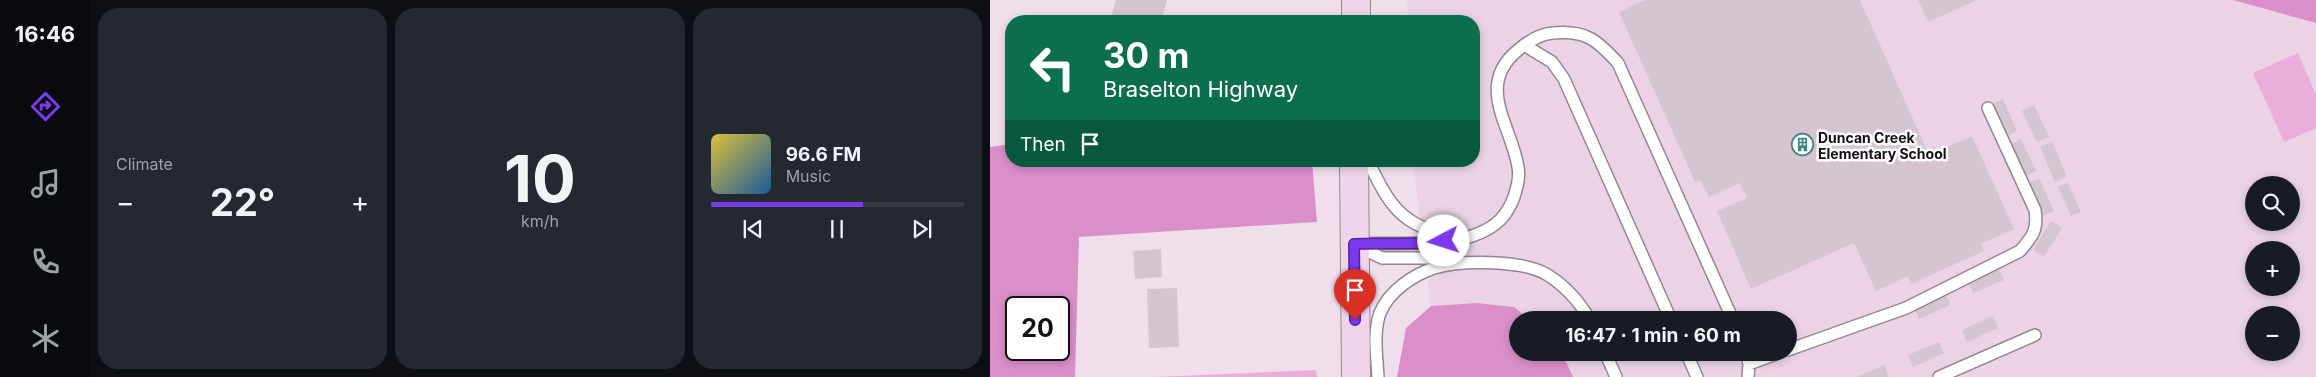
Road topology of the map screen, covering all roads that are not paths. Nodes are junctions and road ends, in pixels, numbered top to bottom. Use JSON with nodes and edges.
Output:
{"nodes":[{"id":1,"x":1356,"y":0,"type":"edge"},
{"id":2,"x":1356,"y":15,"type":"edge"},
{"id":3,"x":1524,"y":45,"type":"junction"},
{"id":4,"x":1988,"y":108,"type":"dead end"},
{"id":5,"x":1354,"y":167,"type":"edge"},
{"id":6,"x":1371,"y":167,"type":"edge"},
{"id":7,"x":1457,"y":238,"type":"junction"},
{"id":8,"x":1354,"y":244,"type":"junction"},
{"id":9,"x":1465,"y":264,"type":"junction"},
{"id":10,"x":1585,"y":311,"type":"edge"},
{"id":11,"x":1667,"y":311,"type":"edge"},
{"id":12,"x":1729,"y":311,"type":"edge"},
{"id":13,"x":2035,"y":335,"type":"dead end"},
{"id":14,"x":1797,"y":347,"type":"edge"},
{"id":15,"x":1609,"y":361,"type":"edge"},
{"id":16,"x":1690,"y":361,"type":"edge"},
{"id":17,"x":1748,"y":361,"type":"edge"},
{"id":18,"x":1356,"y":377,"type":"edge"},
{"id":19,"x":1378,"y":377,"type":"edge"},
{"id":20,"x":1616,"y":377,"type":"edge"},
{"id":21,"x":1697,"y":377,"type":"edge"},
{"id":22,"x":1748,"y":377,"type":"edge"},
{"id":23,"x":1939,"y":377,"type":"edge"}],
"edges":[{"from":1,"to":2,"type":"main road"},
{"from":3,"to":7,"type":"lane"},
{"from":3,"to":11,"type":"lane"},
{"from":3,"to":12,"type":"lane"},
{"from":4,"to":14,"type":"lane"},
{"from":5,"to":8,"type":"main road"},
{"from":6,"to":7,"type":"lane"},
{"from":7,"to":8,"type":"lane"},
{"from":8,"to":9,"type":"lane"},
{"from":8,"to":18,"type":"main road"},
{"from":9,"to":10,"type":"lane"},
{"from":9,"to":19,"type":"lane"},
{"from":13,"to":23,"type":"lane"},
{"from":15,"to":20,"type":"lane"},
{"from":16,"to":21,"type":"lane"},
{"from":17,"to":22,"type":"lane"}]}
